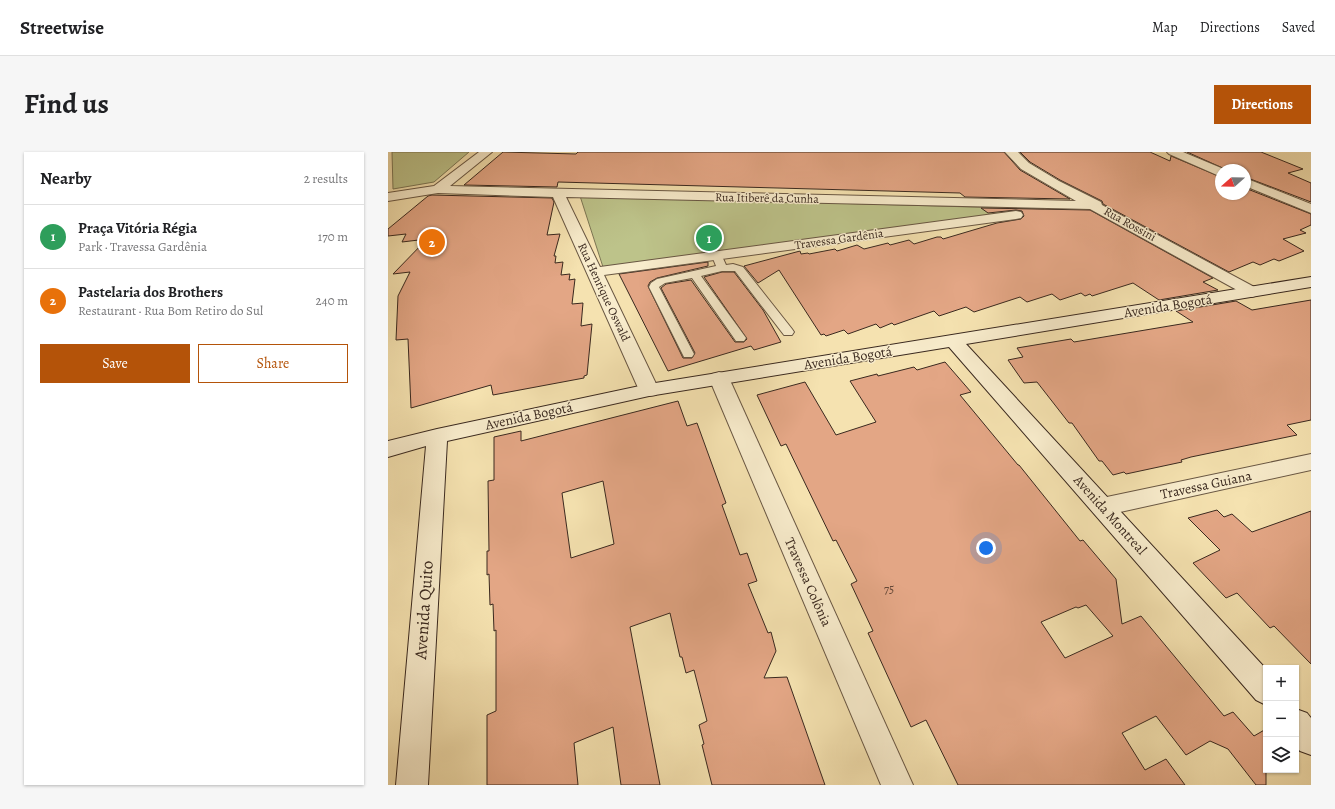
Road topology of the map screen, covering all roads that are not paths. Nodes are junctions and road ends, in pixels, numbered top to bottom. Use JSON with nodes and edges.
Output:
{"nodes":[{"id":1,"x":486,"y":152,"type":"edge"},
{"id":2,"x":1011,"y":152,"type":"edge"},
{"id":3,"x":1173,"y":152,"type":"edge"},
{"id":4,"x":1215,"y":170,"type":"edge"},
{"id":5,"x":1251,"y":184,"type":"edge"},
{"id":6,"x":438,"y":189,"type":"junction"},
{"id":7,"x":558,"y":194,"type":"junction"},
{"id":8,"x":388,"y":196,"type":"edge"},
{"id":9,"x":1089,"y":206,"type":"junction"},
{"id":10,"x":1311,"y":209,"type":"edge"},
{"id":11,"x":719,"y":262,"type":"junction"},
{"id":12,"x":595,"y":272,"type":"junction"},
{"id":13,"x":695,"y":274,"type":"junction"},
{"id":14,"x":1311,"y":282,"type":"edge"},
{"id":15,"x":1252,"y":292,"type":"junction"},
{"id":16,"x":788,"y":332,"type":"dead end"},
{"id":17,"x":740,"y":338,"type":"dead end"},
{"id":18,"x":953,"y":340,"type":"junction"},
{"id":19,"x":688,"y":354,"type":"dead end"},
{"id":20,"x":719,"y":378,"type":"junction"},
{"id":21,"x":649,"y":390,"type":"junction"},
{"id":22,"x":437,"y":436,"type":"junction"},
{"id":23,"x":388,"y":449,"type":"edge"},
{"id":24,"x":1311,"y":462,"type":"edge"},
{"id":25,"x":1102,"y":507,"type":"junction"},
{"id":26,"x":1263,"y":687,"type":"edge"},
{"id":27,"x":1299,"y":727,"type":"edge"},
{"id":28,"x":1311,"y":740,"type":"edge"},
{"id":29,"x":412,"y":785,"type":"edge"},
{"id":30,"x":896,"y":785,"type":"edge"}],
"edges":[{"from":1,"to":6,"type":"street"},
{"from":2,"to":9,"type":"street","name":"Rua Rossini"},
{"from":3,"to":4,"type":"street"},
{"from":5,"to":10,"type":"street"},
{"from":6,"to":7,"type":"street","name":"Rua Itiberê da Cunha"},
{"from":6,"to":8,"type":"street","name":"Rua Itiberê da Cunha"},
{"from":7,"to":9,"type":"street","name":"Rua Itiberê da Cunha"},
{"from":7,"to":12,"type":"street","name":"Rua Henrique Oswald"},
{"from":9,"to":11,"type":"street","name":"Travessa Gardênia"},
{"from":9,"to":15,"type":"street","name":"Rua Rossini"},
{"from":11,"to":12,"type":"street","name":"Travessa Gardênia"},
{"from":11,"to":13,"type":"lane"},
{"from":11,"to":16,"type":"lane"},
{"from":12,"to":21,"type":"street","name":"Rua Henrique Oswald"},
{"from":13,"to":17,"type":"lane"},
{"from":13,"to":19,"type":"lane"},
{"from":14,"to":15,"type":"street","name":"Avenida Bogotá"},
{"from":15,"to":18,"type":"street","name":"Avenida Bogotá"},
{"from":18,"to":20,"type":"street","name":"Avenida Bogotá"},
{"from":18,"to":25,"type":"street","name":"Avenida Montreal"},
{"from":20,"to":21,"type":"street","name":"Avenida Bogotá"},
{"from":20,"to":30,"type":"street","name":"Travessa Colônia"},
{"from":21,"to":22,"type":"street","name":"Avenida Bogotá"},
{"from":22,"to":23,"type":"street","name":"Avenida Bogotá"},
{"from":22,"to":29,"type":"street","name":"Avenida Quito"},
{"from":24,"to":25,"type":"street","name":"Travessa Guiana"},
{"from":25,"to":26,"type":"street","name":"Avenida Montreal"},
{"from":27,"to":28,"type":"street"}]}
